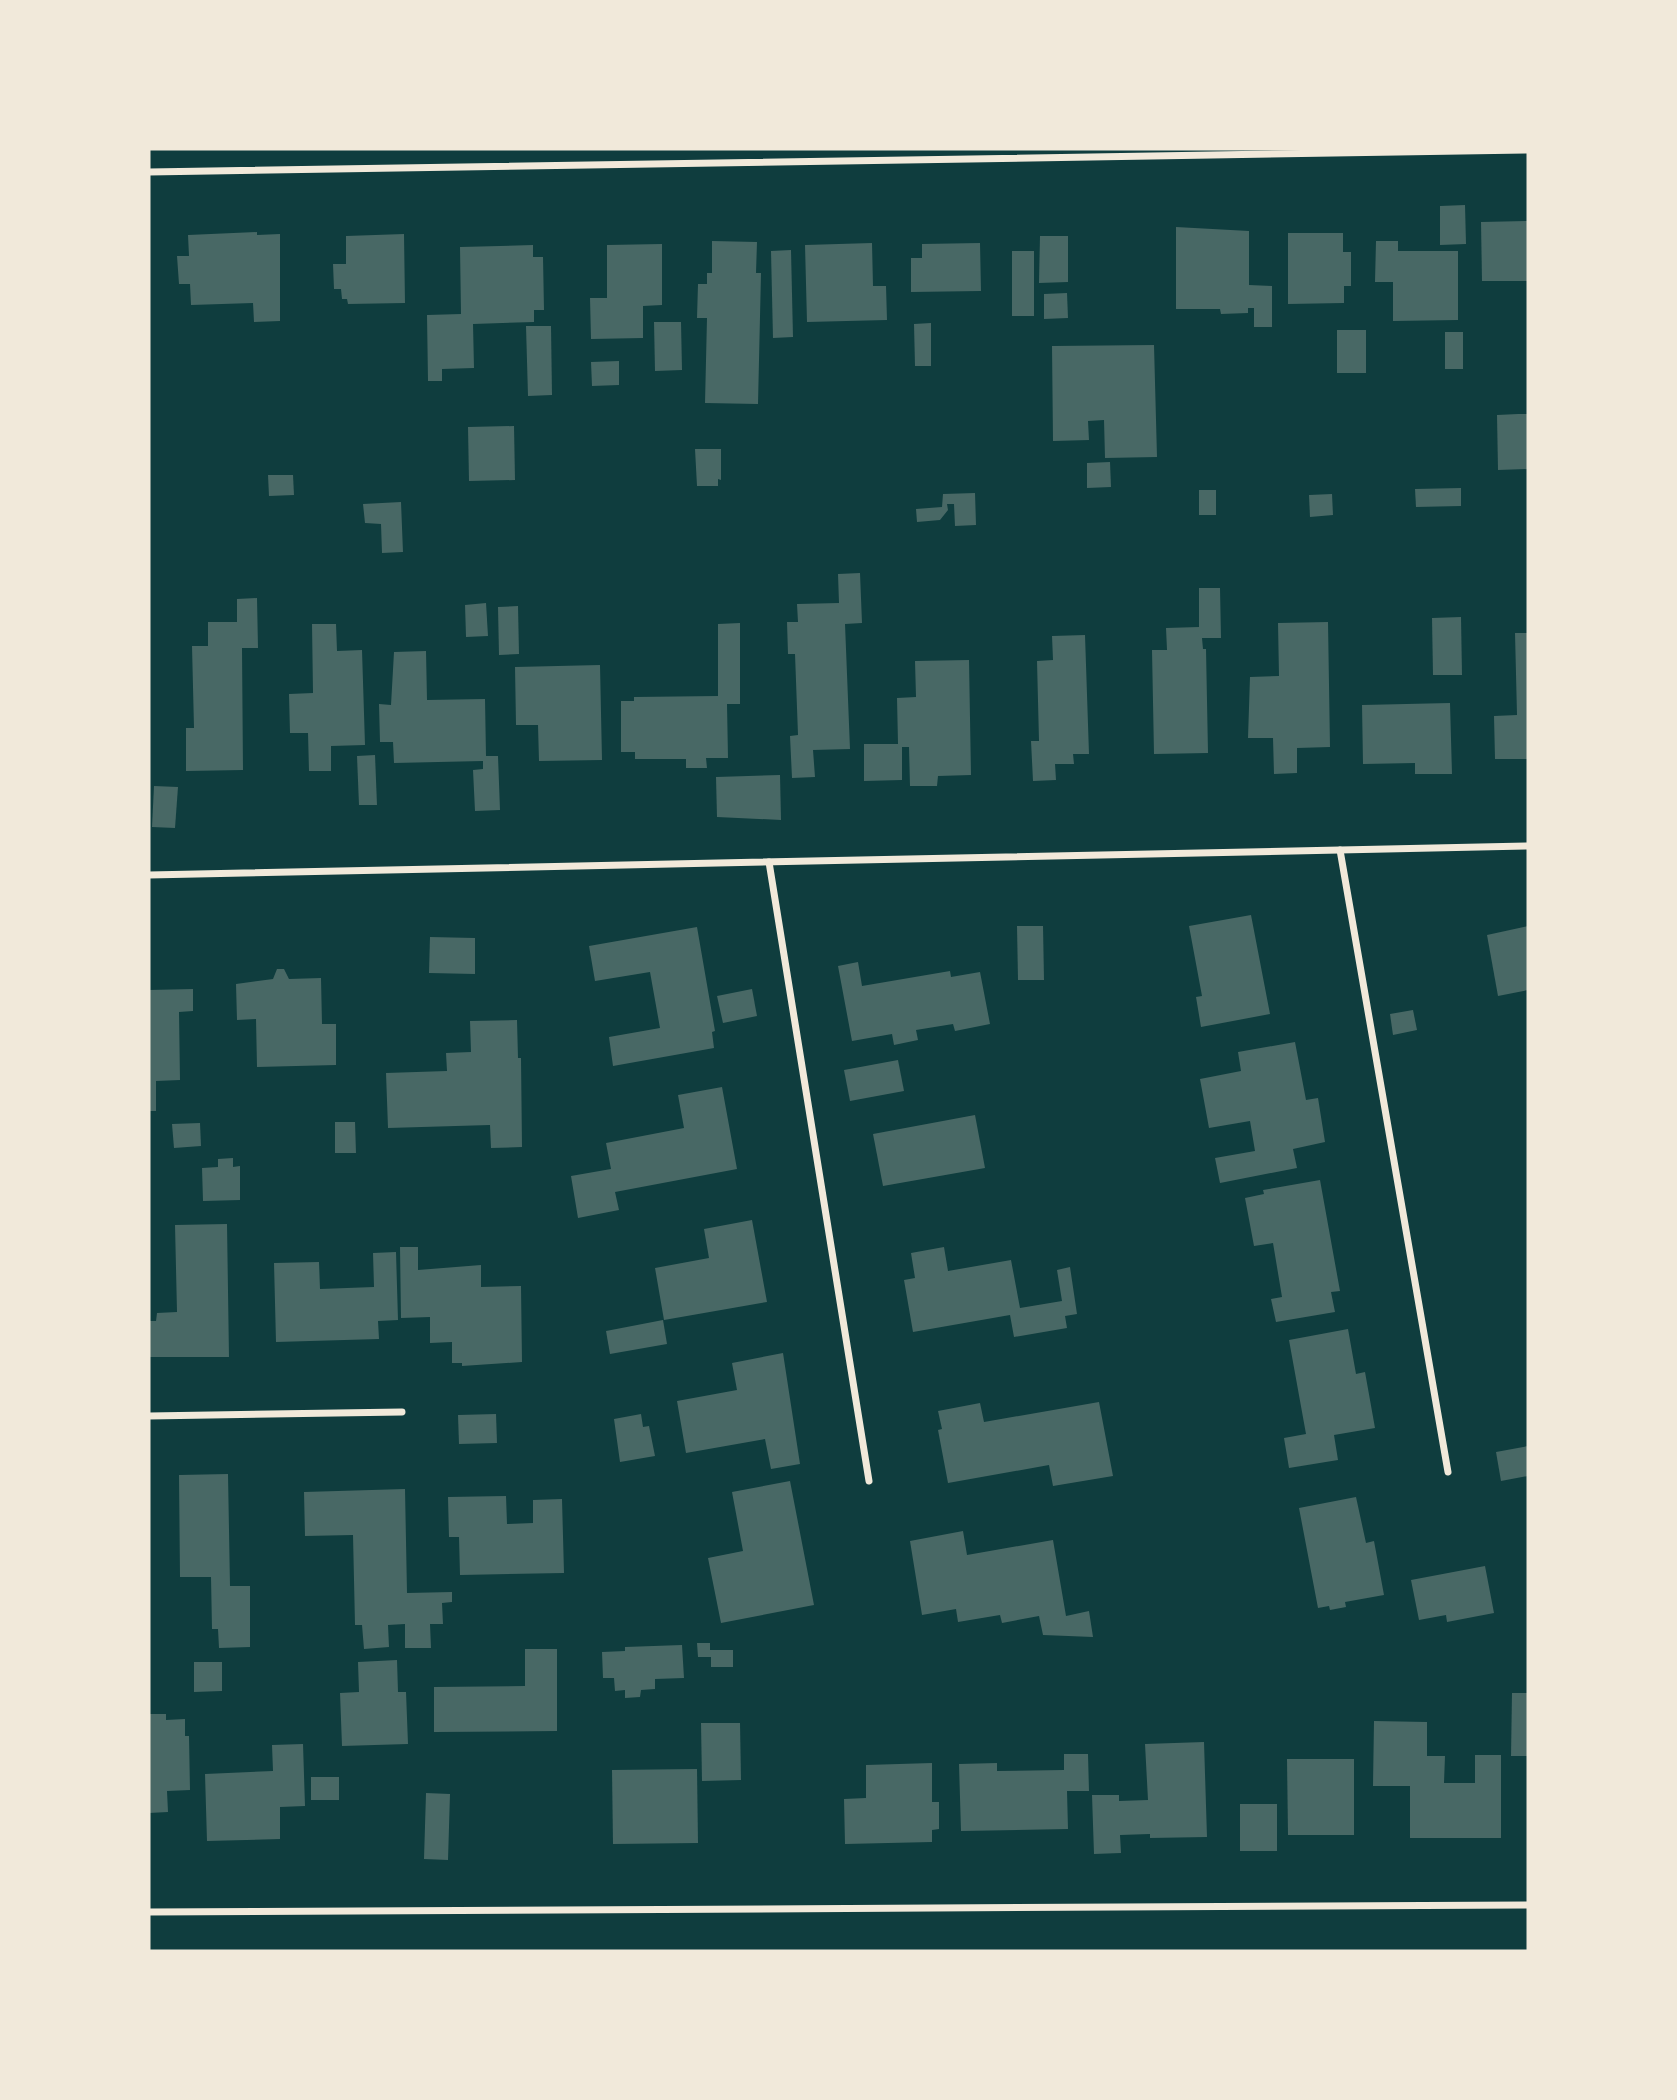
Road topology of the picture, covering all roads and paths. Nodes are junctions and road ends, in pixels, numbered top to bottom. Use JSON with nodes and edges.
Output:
{"nodes":[{"id":1,"x":1528,"y":150,"type":"edge"},
{"id":2,"x":149,"y":172,"type":"edge"},
{"id":3,"x":1528,"y":846,"type":"edge"},
{"id":4,"x":1340,"y":850,"type":"junction"},
{"id":5,"x":769,"y":862,"type":"junction"},
{"id":6,"x":149,"y":875,"type":"edge"},
{"id":7,"x":402,"y":1412,"type":"dead end"},
{"id":8,"x":149,"y":1416,"type":"edge"},
{"id":9,"x":1448,"y":1472,"type":"dead end"},
{"id":10,"x":869,"y":1480,"type":"dead end"},
{"id":11,"x":1528,"y":1905,"type":"edge"},
{"id":12,"x":149,"y":1912,"type":"edge"}],
"edges":[{"from":1,"to":2,"type":"street"},
{"from":3,"to":4,"type":"street"},
{"from":4,"to":5,"type":"street"},
{"from":4,"to":9,"type":"street"},
{"from":5,"to":6,"type":"street"},
{"from":5,"to":10,"type":"street"},
{"from":7,"to":8,"type":"street"},
{"from":11,"to":12,"type":"street"}]}
